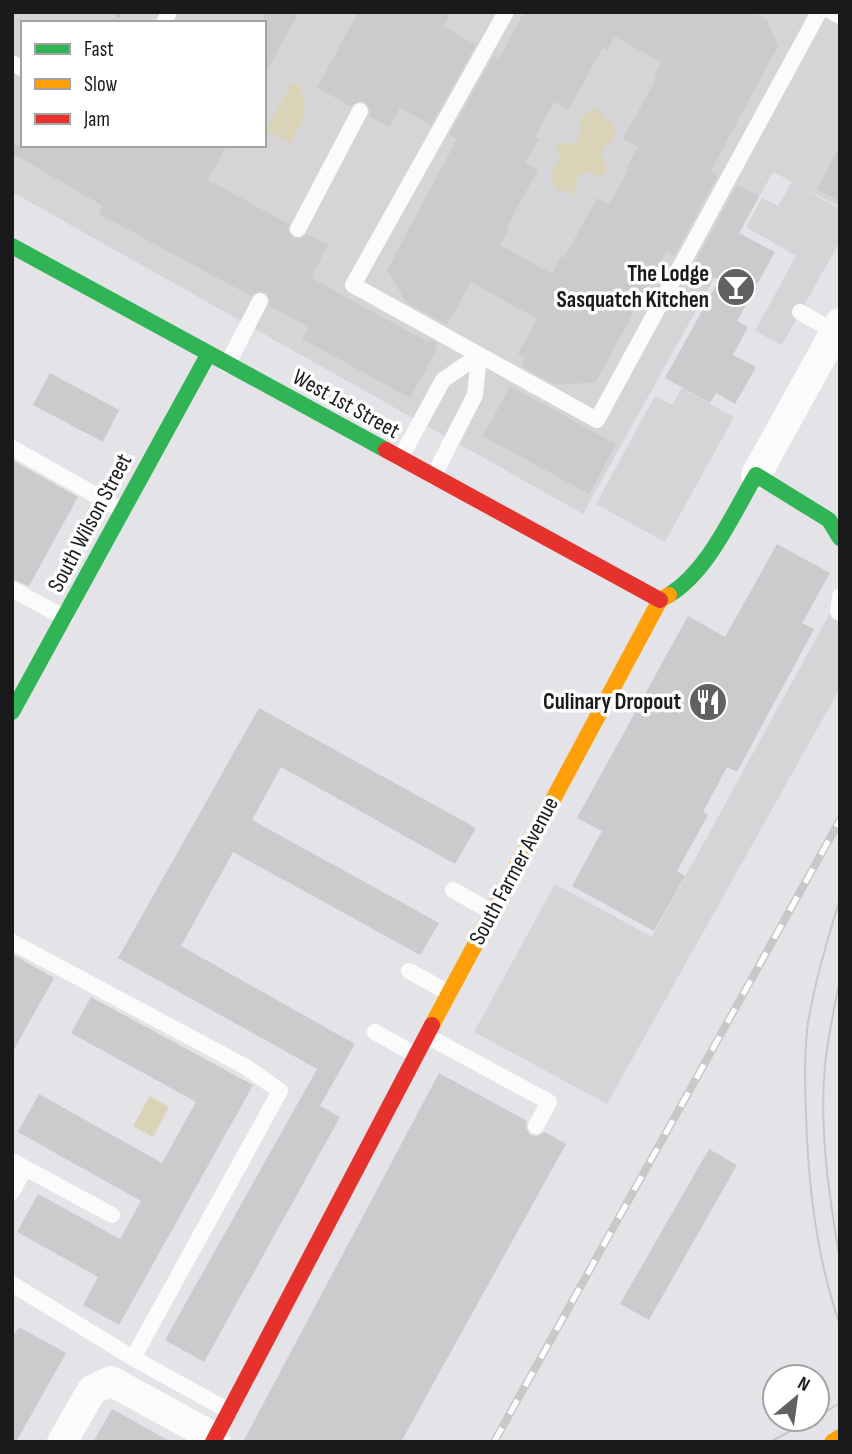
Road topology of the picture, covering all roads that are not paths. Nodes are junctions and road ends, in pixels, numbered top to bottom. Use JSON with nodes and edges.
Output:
{"nodes":[{"id":1,"x":506,"y":12,"type":"edge"},
{"id":2,"x":819,"y":12,"type":"edge"},
{"id":3,"x":832,"y":12,"type":"edge"},
{"id":4,"x":840,"y":16,"type":"edge"},
{"id":5,"x":360,"y":111,"type":"dead end"},
{"id":6,"x":298,"y":229,"type":"dead end"},
{"id":7,"x":12,"y":246,"type":"edge"},
{"id":8,"x":260,"y":301,"type":"dead end"},
{"id":9,"x":800,"y":312,"type":"dead end"},
{"id":10,"x":837,"y":327,"type":"edge"},
{"id":11,"x":208,"y":355,"type":"junction"},
{"id":12,"x":479,"y":355,"type":"junction"},
{"id":13,"x":227,"y":365,"type":"junction"},
{"id":14,"x":12,"y":448,"type":"edge"},
{"id":15,"x":400,"y":459,"type":"junction"},
{"id":16,"x":757,"y":475,"type":"junction"},
{"id":17,"x":433,"y":477,"type":"junction"},
{"id":18,"x":122,"y":510,"type":"junction"},
{"id":19,"x":834,"y":519,"type":"edge"},
{"id":20,"x":840,"y":538,"type":"edge"},
{"id":21,"x":12,"y":589,"type":"edge"},
{"id":22,"x":660,"y":600,"type":"junction"},
{"id":23,"x":65,"y":618,"type":"junction"},
{"id":24,"x":12,"y":712,"type":"edge"},
{"id":25,"x":453,"y":890,"type":"dead end"},
{"id":26,"x":492,"y":912,"type":"junction"},
{"id":27,"x":12,"y":942,"type":"edge"},
{"id":28,"x":409,"y":971,"type":"dead end"},
{"id":29,"x":449,"y":993,"type":"junction"},
{"id":30,"x":375,"y":1032,"type":"dead end"},
{"id":31,"x":427,"y":1036,"type":"junction"},
{"id":32,"x":416,"y":1055,"type":"junction"},
{"id":33,"x":536,"y":1126,"type":"dead end"},
{"id":34,"x":19,"y":1165,"type":"edge"},
{"id":35,"x":12,"y":1192,"type":"edge"},
{"id":36,"x":112,"y":1215,"type":"dead end"},
{"id":37,"x":12,"y":1284,"type":"edge"},
{"id":38,"x":133,"y":1358,"type":"junction"},
{"id":39,"x":229,"y":1412,"type":"junction"},
{"id":40,"x":840,"y":1437,"type":"edge"},
{"id":41,"x":214,"y":1440,"type":"edge"},
{"id":42,"x":62,"y":1442,"type":"edge"},
{"id":43,"x":832,"y":1442,"type":"edge"}],
"edges":[{"from":1,"to":12,"type":"lane"},
{"from":2,"to":12,"type":"lane"},
{"from":3,"to":4,"type":"lane"},
{"from":5,"to":6,"type":"lane"},
{"from":7,"to":11,"type":"street","name":"West 1st Street"},
{"from":8,"to":13,"type":"lane"},
{"from":9,"to":10,"type":"lane"},
{"from":10,"to":16,"type":"street","name":"South Farmer Avenue"},
{"from":11,"to":13,"type":"street","name":"West 1st Street"},
{"from":11,"to":18,"type":"street","name":"South Wilson Street"},
{"from":12,"to":15,"type":"lane"},
{"from":12,"to":17,"type":"lane"},
{"from":13,"to":15,"type":"street","name":"West 1st Street"},
{"from":14,"to":18,"type":"lane"},
{"from":15,"to":17,"type":"street","name":"West 1st Street"},
{"from":16,"to":19,"type":"street"},
{"from":16,"to":22,"type":"street","name":"South Farmer Avenue"},
{"from":17,"to":22,"type":"street","name":"West 1st Street"},
{"from":18,"to":23,"type":"street","name":"South Wilson Street"},
{"from":19,"to":20,"type":"street"},
{"from":21,"to":23,"type":"lane"},
{"from":22,"to":26,"type":"street","name":"South Farmer Avenue"},
{"from":23,"to":24,"type":"street","name":"South Wilson Street"},
{"from":25,"to":26,"type":"lane"},
{"from":26,"to":29,"type":"street","name":"South Farmer Avenue"},
{"from":27,"to":38,"type":"lane"},
{"from":28,"to":29,"type":"lane"},
{"from":29,"to":31,"type":"street","name":"South Farmer Avenue"},
{"from":30,"to":32,"type":"lane"},
{"from":31,"to":32,"type":"street","name":"South Farmer Avenue"},
{"from":31,"to":33,"type":"lane"},
{"from":32,"to":39,"type":"street","name":"South Farmer Avenue"},
{"from":34,"to":35,"type":"lane"},
{"from":34,"to":36,"type":"lane"},
{"from":37,"to":38,"type":"lane"},
{"from":38,"to":39,"type":"lane"},
{"from":39,"to":41,"type":"street","name":"South Farmer Avenue"},
{"from":40,"to":43,"type":"street"},
{"from":41,"to":42,"type":"street","name":"South Farmer Avenue"}]}
